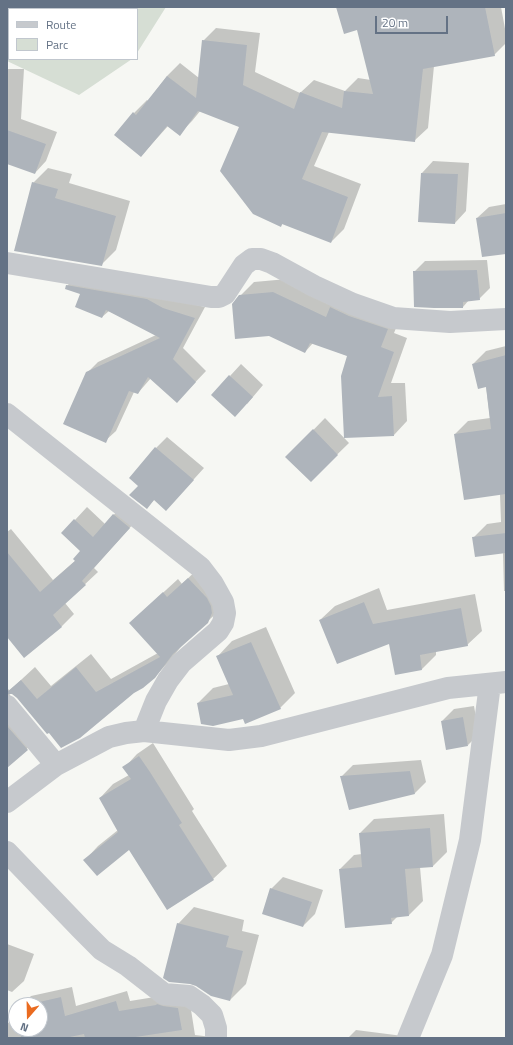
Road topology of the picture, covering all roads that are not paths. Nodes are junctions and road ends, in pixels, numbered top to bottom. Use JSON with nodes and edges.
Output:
{"nodes":[{"id":1,"x":7,"y":263,"type":"edge"},
{"id":2,"x":506,"y":319,"type":"edge"},
{"id":3,"x":7,"y":414,"type":"edge"},
{"id":4,"x":498,"y":683,"type":"edge"},
{"id":5,"x":7,"y":706,"type":"edge"},
{"id":6,"x":144,"y":731,"type":"junction"},
{"id":7,"x":56,"y":765,"type":"junction"},
{"id":8,"x":7,"y":802,"type":"edge"},
{"id":9,"x":7,"y":852,"type":"edge"},
{"id":10,"x":216,"y":1038,"type":"edge"},
{"id":11,"x":408,"y":1038,"type":"edge"}],
"edges":[{"from":1,"to":2,"type":"street"},
{"from":3,"to":6,"type":"street"},
{"from":4,"to":6,"type":"street"},
{"from":4,"to":11,"type":"street"},
{"from":5,"to":7,"type":"street"},
{"from":6,"to":7,"type":"street"},
{"from":7,"to":8,"type":"street"},
{"from":9,"to":10,"type":"street"}]}
